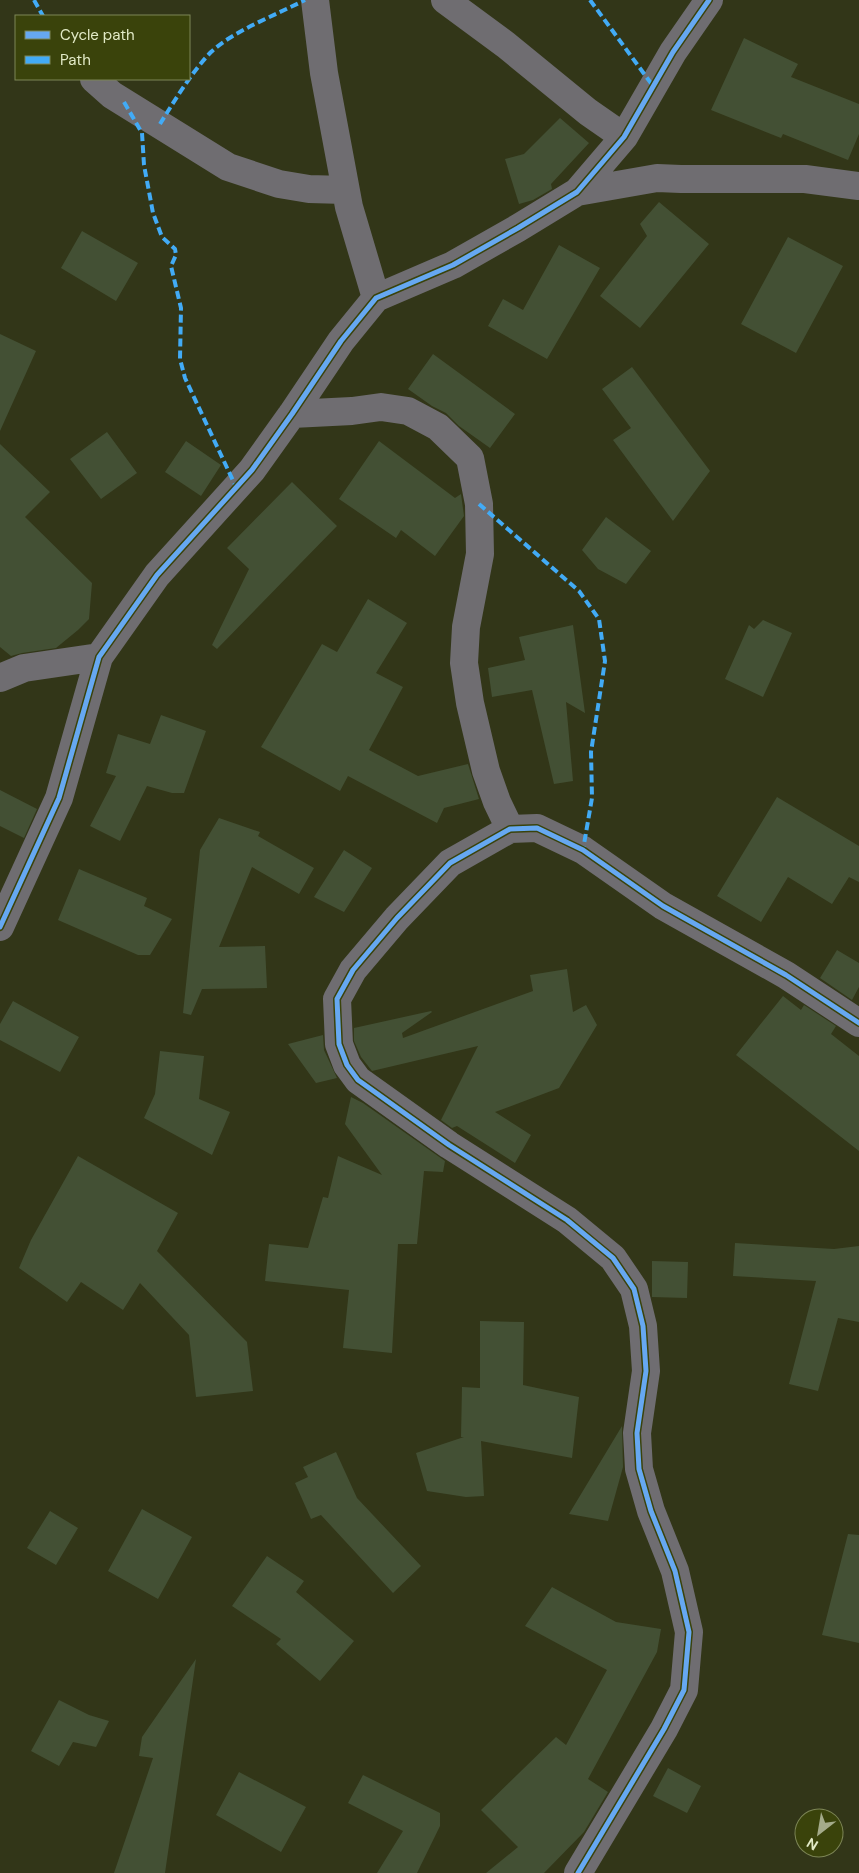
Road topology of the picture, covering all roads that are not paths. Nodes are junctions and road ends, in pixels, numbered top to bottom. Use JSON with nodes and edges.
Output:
{"nodes":[{"id":1,"x":315,"y":0,"type":"edge"},
{"id":2,"x":445,"y":0,"type":"edge"},
{"id":3,"x":709,"y":0,"type":"edge"},
{"id":4,"x":95,"y":80,"type":"edge"},
{"id":5,"x":624,"y":137,"type":"junction"},
{"id":6,"x":859,"y":186,"type":"edge"},
{"id":7,"x":346,"y":190,"type":"junction"},
{"id":8,"x":577,"y":192,"type":"junction"},
{"id":9,"x":376,"y":298,"type":"junction"},
{"id":10,"x":292,"y":414,"type":"junction"},
{"id":11,"x":99,"y":657,"type":"junction"},
{"id":12,"x":0,"y":678,"type":"edge"},
{"id":13,"x":510,"y":829,"type":"junction"},
{"id":14,"x":2,"y":918,"type":"edge"},
{"id":15,"x":859,"y":1023,"type":"edge"},
{"id":16,"x":578,"y":1873,"type":"edge"}],
"edges":[{"from":1,"to":7,"type":"street"},
{"from":2,"to":5,"type":"street"},
{"from":3,"to":5,"type":"street"},
{"from":4,"to":7,"type":"street"},
{"from":5,"to":8,"type":"street"},
{"from":6,"to":8,"type":"street"},
{"from":7,"to":9,"type":"street"},
{"from":8,"to":9,"type":"street"},
{"from":9,"to":10,"type":"street"},
{"from":10,"to":11,"type":"street"},
{"from":10,"to":13,"type":"street"},
{"from":11,"to":12,"type":"street"},
{"from":11,"to":14,"type":"street"},
{"from":13,"to":15,"type":"street"},
{"from":13,"to":16,"type":"street"}]}
